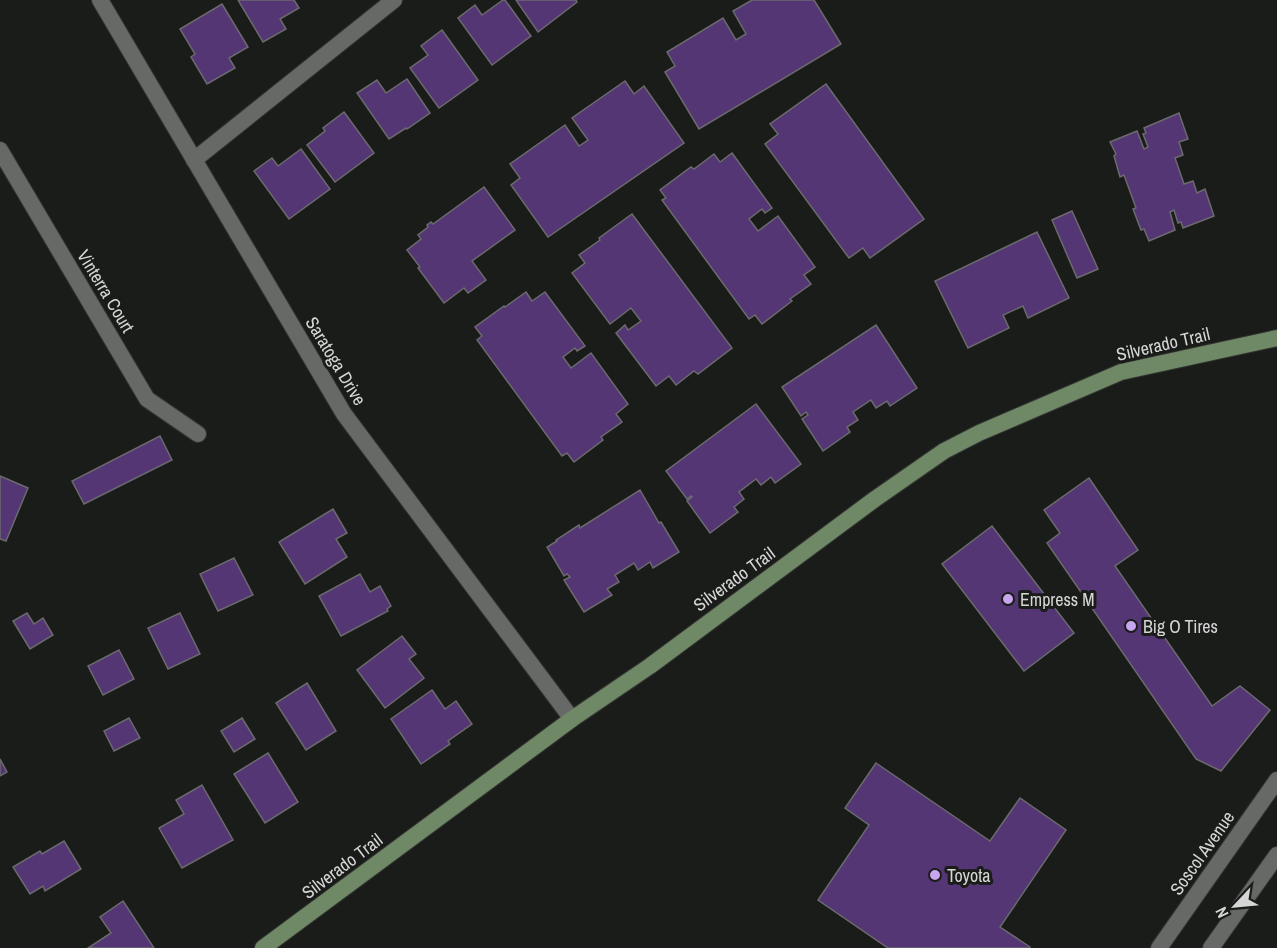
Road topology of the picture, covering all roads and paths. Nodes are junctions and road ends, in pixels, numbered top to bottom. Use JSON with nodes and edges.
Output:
{"nodes":[{"id":1,"x":100,"y":0,"type":"edge"},
{"id":2,"x":394,"y":0,"type":"edge"},
{"id":3,"x":0,"y":150,"type":"edge"},
{"id":4,"x":194,"y":160,"type":"junction"},
{"id":5,"x":1277,"y":338,"type":"edge"},
{"id":6,"x":198,"y":434,"type":"dead end"},
{"id":7,"x":572,"y":719,"type":"junction"},
{"id":8,"x":1277,"y":780,"type":"edge"},
{"id":9,"x":1277,"y":855,"type":"edge"},
{"id":10,"x":263,"y":948,"type":"edge"},
{"id":11,"x":1159,"y":948,"type":"edge"},
{"id":12,"x":1211,"y":948,"type":"edge"}],
"edges":[{"from":1,"to":4,"type":"street","name":"Saratoga Drive"},
{"from":2,"to":4,"type":"street"},
{"from":3,"to":6,"type":"street","name":"Vinterra Court"},
{"from":4,"to":7,"type":"street","name":"Saratoga Drive"},
{"from":5,"to":7,"type":"main road","name":"Silverado Trail"},
{"from":7,"to":10,"type":"main road","name":"Silverado Trail"},
{"from":8,"to":11,"type":"street","name":"Soscol Avenue"},
{"from":9,"to":12,"type":"street"}]}
